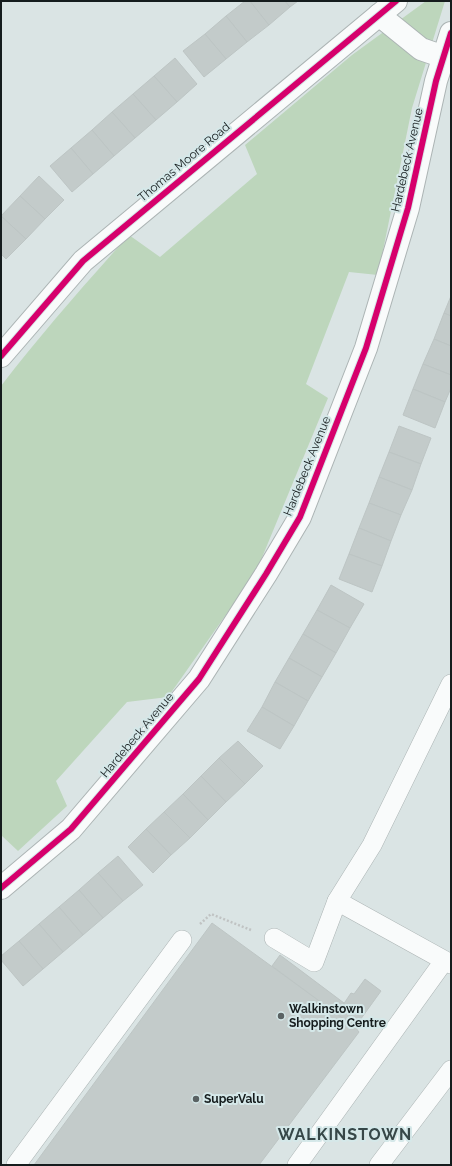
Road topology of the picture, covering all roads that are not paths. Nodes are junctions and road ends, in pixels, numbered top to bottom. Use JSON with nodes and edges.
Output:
{"nodes":[{"id":1,"x":396,"y":1,"type":"edge"},
{"id":2,"x":379,"y":15,"type":"junction"},
{"id":3,"x":451,"y":33,"type":"edge"},
{"id":4,"x":444,"y":57,"type":"junction"},
{"id":5,"x":1,"y":356,"type":"edge"},
{"id":6,"x":451,"y":684,"type":"edge"},
{"id":7,"x":1,"y":888,"type":"edge"},
{"id":8,"x":337,"y":901,"type":"junction"},
{"id":9,"x":274,"y":938,"type":"road end"},
{"id":10,"x":182,"y":940,"type":"road end"},
{"id":11,"x":448,"y":962,"type":"edge"},
{"id":12,"x":451,"y":1070,"type":"edge"},
{"id":13,"x":16,"y":1165,"type":"edge"},
{"id":14,"x":297,"y":1165,"type":"edge"},
{"id":15,"x":380,"y":1165,"type":"edge"}],
"edges":[{"from":1,"to":2,"type":"street","name":"Thomas Moore Road"},
{"from":2,"to":4,"type":"street"},
{"from":2,"to":5,"type":"street","name":"Thomas Moore Road"},
{"from":3,"to":4,"type":"street","name":"Hardebeck Avenue"},
{"from":4,"to":7,"type":"street","name":"Hardebeck Avenue"},
{"from":6,"to":8,"type":"lane"},
{"from":8,"to":9,"type":"lane"},
{"from":8,"to":11,"type":"lane"},
{"from":10,"to":13,"type":"lane"},
{"from":11,"to":14,"type":"lane"},
{"from":12,"to":15,"type":"lane"}]}
